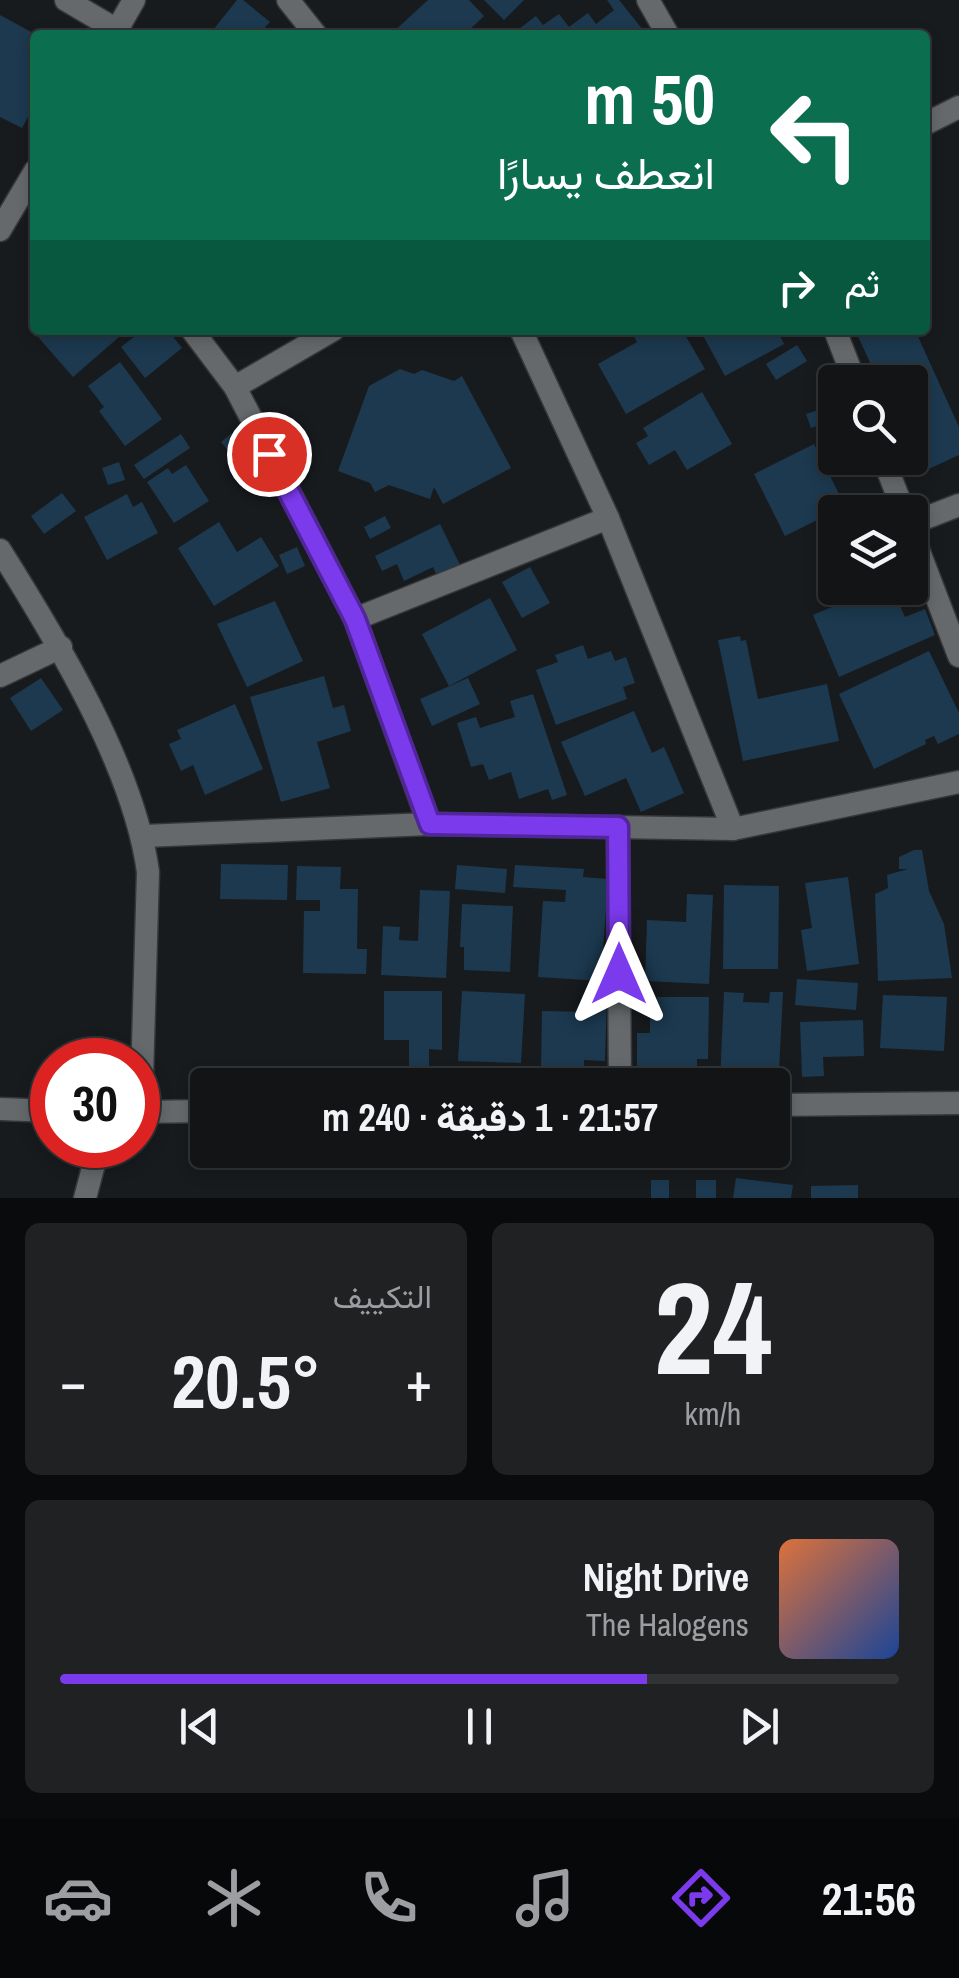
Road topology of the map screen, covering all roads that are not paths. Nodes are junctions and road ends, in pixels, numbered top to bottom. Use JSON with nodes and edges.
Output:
{"nodes":[{"id":1,"x":66,"y":0,"type":"edge"},
{"id":2,"x":134,"y":0,"type":"edge"},
{"id":3,"x":288,"y":0,"type":"edge"},
{"id":4,"x":648,"y":0,"type":"edge"},
{"id":5,"x":112,"y":30,"type":"edge"},
{"id":6,"x":116,"y":30,"type":"edge"},
{"id":7,"x":312,"y":30,"type":"edge"},
{"id":8,"x":665,"y":30,"type":"edge"},
{"id":9,"x":959,"y":107,"type":"edge"},
{"id":10,"x":930,"y":122,"type":"edge"},
{"id":11,"x":30,"y":179,"type":"edge"},
{"id":12,"x":0,"y":230,"type":"edge"},
{"id":13,"x":196,"y":335,"type":"edge"},
{"id":14,"x":323,"y":335,"type":"edge"},
{"id":15,"x":526,"y":335,"type":"edge"},
{"id":16,"x":836,"y":335,"type":"edge"},
{"id":17,"x":847,"y":365,"type":"edge"},
{"id":18,"x":235,"y":387,"type":"junction"},
{"id":19,"x":959,"y":505,"type":"edge"},
{"id":20,"x":608,"y":518,"type":"junction"},
{"id":21,"x":928,"y":518,"type":"edge"},
{"id":22,"x":0,"y":550,"type":"edge"},
{"id":23,"x":928,"y":574,"type":"edge"},
{"id":24,"x":355,"y":619,"type":"junction"},
{"id":25,"x":62,"y":647,"type":"junction"},
{"id":26,"x":959,"y":656,"type":"edge"},
{"id":27,"x":0,"y":676,"type":"edge"},
{"id":28,"x":959,"y":782,"type":"edge"},
{"id":29,"x":430,"y":824,"type":"junction"},
{"id":30,"x":618,"y":827,"type":"junction"},
{"id":31,"x":733,"y":829,"type":"junction"},
{"id":32,"x":144,"y":836,"type":"junction"},
{"id":33,"x":142,"y":1038,"type":"edge"},
{"id":34,"x":620,"y":1068,"type":"edge"},
{"id":35,"x":959,"y":1103,"type":"edge"},
{"id":36,"x":790,"y":1104,"type":"edge"},
{"id":37,"x":0,"y":1109,"type":"edge"},
{"id":38,"x":30,"y":1110,"type":"edge"},
{"id":39,"x":190,"y":1111,"type":"edge"},
{"id":40,"x":160,"y":1112,"type":"edge"},
{"id":41,"x":93,"y":1168,"type":"edge"},
{"id":42,"x":85,"y":1198,"type":"edge"}],
"edges":[{"from":1,"to":5,"type":"street"},
{"from":2,"to":6,"type":"street"},
{"from":3,"to":7,"type":"street"},
{"from":4,"to":8,"type":"street"},
{"from":9,"to":10,"type":"street"},
{"from":11,"to":12,"type":"street"},
{"from":13,"to":18,"type":"street"},
{"from":14,"to":18,"type":"street"},
{"from":15,"to":20,"type":"street"},
{"from":16,"to":17,"type":"street"},
{"from":18,"to":24,"type":"street"},
{"from":19,"to":21,"type":"street"},
{"from":20,"to":24,"type":"street"},
{"from":20,"to":31,"type":"street"},
{"from":22,"to":25,"type":"street"},
{"from":23,"to":26,"type":"street"},
{"from":24,"to":29,"type":"street"},
{"from":25,"to":27,"type":"street"},
{"from":25,"to":32,"type":"street"},
{"from":28,"to":31,"type":"street"},
{"from":29,"to":30,"type":"street"},
{"from":29,"to":32,"type":"street"},
{"from":30,"to":31,"type":"street"},
{"from":30,"to":34,"type":"street"},
{"from":32,"to":33,"type":"street"},
{"from":35,"to":36,"type":"street"},
{"from":37,"to":38,"type":"street"},
{"from":39,"to":40,"type":"street"},
{"from":41,"to":42,"type":"street"}]}
